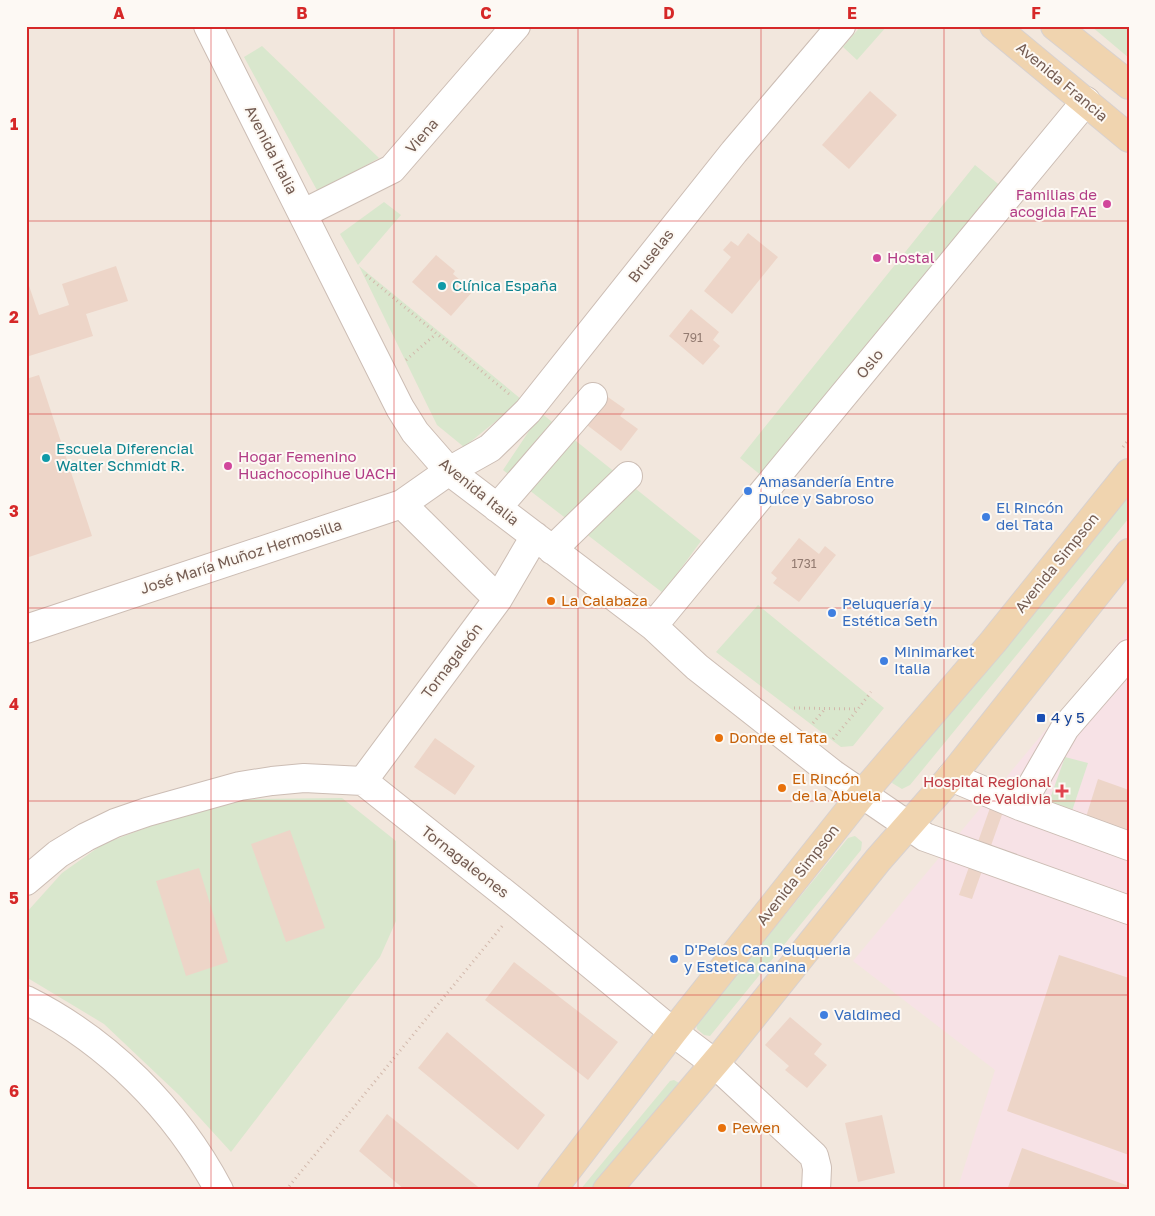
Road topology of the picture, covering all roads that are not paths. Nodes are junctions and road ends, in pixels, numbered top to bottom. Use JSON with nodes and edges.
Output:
{"nodes":[{"id":1,"x":208,"y":26,"type":"edge"},
{"id":2,"x":516,"y":26,"type":"edge"},
{"id":3,"x":841,"y":26,"type":"edge"},
{"id":4,"x":994,"y":26,"type":"edge"},
{"id":5,"x":1055,"y":26,"type":"edge"},
{"id":6,"x":1129,"y":85,"type":"edge"},
{"id":7,"x":1086,"y":100,"type":"junction"},
{"id":8,"x":1129,"y":138,"type":"edge"},
{"id":9,"x":304,"y":214,"type":"junction"},
{"id":10,"x":593,"y":397,"type":"dead end"},
{"id":11,"x":448,"y":471,"type":"junction"},
{"id":12,"x":1129,"y":473,"type":"edge"},
{"id":13,"x":628,"y":476,"type":"dead end"},
{"id":14,"x":402,"y":504,"type":"junction"},
{"id":15,"x":497,"y":508,"type":"junction"},
{"id":16,"x":544,"y":543,"type":"junction"},
{"id":17,"x":1129,"y":553,"type":"edge"},
{"id":18,"x":498,"y":599,"type":"junction"},
{"id":19,"x":654,"y":626,"type":"junction"},
{"id":20,"x":26,"y":628,"type":"edge"},
{"id":21,"x":1129,"y":654,"type":"edge"},
{"id":22,"x":951,"y":777,"type":"junction"},
{"id":23,"x":363,"y":781,"type":"junction"},
{"id":24,"x":863,"y":793,"type":"junction"},
{"id":25,"x":1020,"y":806,"type":"junction"},
{"id":26,"x":908,"y":824,"type":"junction"},
{"id":27,"x":1129,"y":846,"type":"edge"},
{"id":28,"x":26,"y":881,"type":"edge"},
{"id":29,"x":1129,"y":910,"type":"edge"},
{"id":30,"x":26,"y":1000,"type":"edge"},
{"id":31,"x":673,"y":1032,"type":"junction"},
{"id":32,"x":714,"y":1064,"type":"junction"},
{"id":33,"x":219,"y":1190,"type":"edge"},
{"id":34,"x":552,"y":1190,"type":"edge"},
{"id":35,"x":607,"y":1190,"type":"edge"},
{"id":36,"x":816,"y":1190,"type":"edge"}],
"edges":[{"from":1,"to":9,"type":"street","name":"Avenida Italia"},
{"from":2,"to":9,"type":"street","name":"Viena"},
{"from":3,"to":11,"type":"street","name":"Bruselas"},
{"from":4,"to":7,"type":"main road","name":"Avenida Francia"},
{"from":5,"to":6,"type":"main road"},
{"from":7,"to":8,"type":"main road","name":"Avenida Francia"},
{"from":7,"to":19,"type":"street","name":"Oslo"},
{"from":9,"to":11,"type":"street","name":"Avenida Italia"},
{"from":10,"to":15,"type":"street"},
{"from":11,"to":14,"type":"street","name":"José María Muñoz Hermosilla"},
{"from":11,"to":15,"type":"street","name":"Avenida Italia"},
{"from":12,"to":24,"type":"main road","name":"Avenida Simpson"},
{"from":13,"to":16,"type":"street","name":"Tornagaleón"},
{"from":14,"to":18,"type":"street"},
{"from":14,"to":20,"type":"street","name":"José María Muñoz Hermosilla"},
{"from":15,"to":16,"type":"street","name":"Avenida Italia"},
{"from":16,"to":18,"type":"street","name":"Tornagaleón"},
{"from":16,"to":19,"type":"street","name":"Avenida Italia"},
{"from":17,"to":22,"type":"main road"},
{"from":18,"to":23,"type":"street","name":"Tornagaleón"},
{"from":19,"to":24,"type":"street","name":"Avenida Italia"},
{"from":21,"to":25,"type":"street"},
{"from":22,"to":25,"type":"street"},
{"from":22,"to":26,"type":"main road"},
{"from":23,"to":28,"type":"street"},
{"from":23,"to":31,"type":"street","name":"Tornagaleones"},
{"from":24,"to":26,"type":"street","name":"Avenida Italia"},
{"from":24,"to":31,"type":"main road","name":"Avenida Simpson"},
{"from":25,"to":27,"type":"street"},
{"from":26,"to":29,"type":"street","name":"Avenida Italia"},
{"from":26,"to":32,"type":"main road"},
{"from":30,"to":33,"type":"street"},
{"from":31,"to":32,"type":"street","name":"Tornagaleones"},
{"from":31,"to":34,"type":"main road","name":"Avenida Simpson"},
{"from":32,"to":35,"type":"main road"},
{"from":32,"to":36,"type":"street","name":"Tornagaleones"}]}
